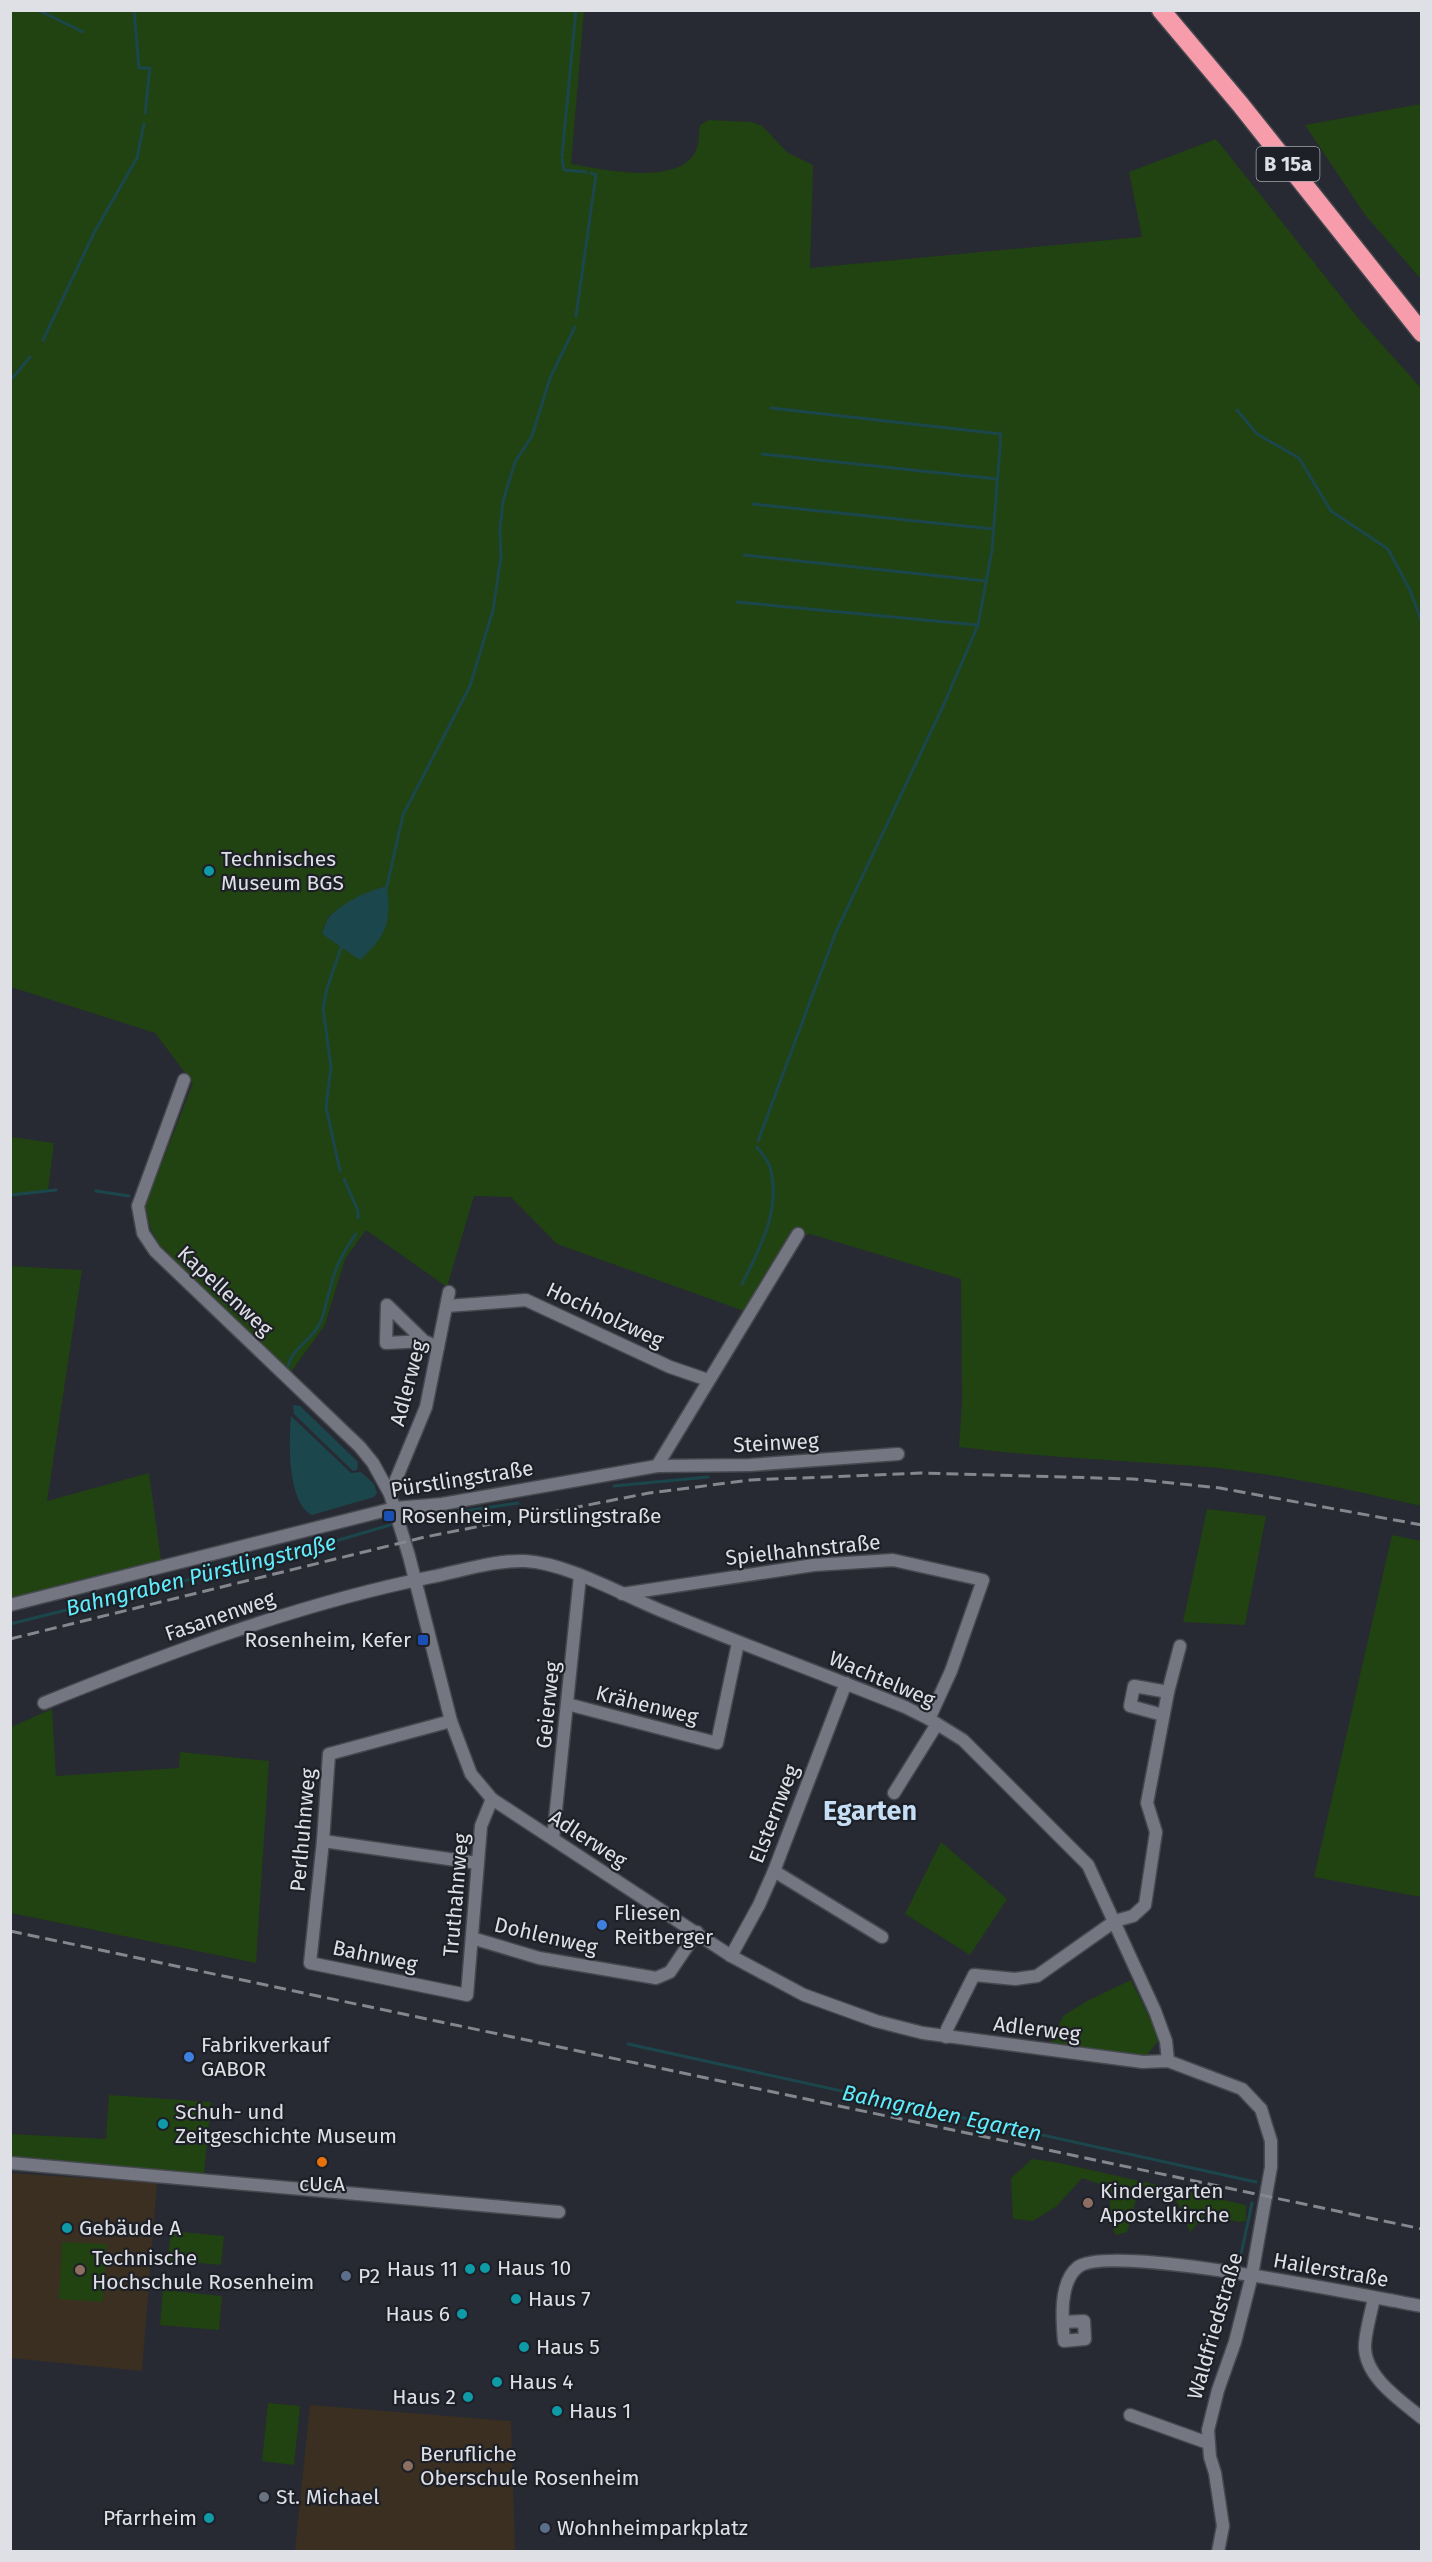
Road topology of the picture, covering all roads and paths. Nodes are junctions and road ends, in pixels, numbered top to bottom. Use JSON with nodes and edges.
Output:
{"nodes":[{"id":1,"x":1161,"y":10,"type":"edge"},
{"id":2,"x":1422,"y":333,"type":"edge"},
{"id":3,"x":184,"y":1080,"type":"dead end"},
{"id":4,"x":798,"y":1234,"type":"dead end"},
{"id":5,"x":449,"y":1292,"type":"dead end"},
{"id":6,"x":447,"y":1306,"type":"junction"},
{"id":7,"x":424,"y":1341,"type":"dead end"},
{"id":8,"x":438,"y":1347,"type":"junction"},
{"id":9,"x":708,"y":1380,"type":"junction"},
{"id":10,"x":897,"y":1454,"type":"dead end"},
{"id":11,"x":657,"y":1466,"type":"junction"},
{"id":12,"x":390,"y":1494,"type":"junction"},
{"id":13,"x":395,"y":1508,"type":"junction"},
{"id":14,"x":580,"y":1576,"type":"junction"},
{"id":15,"x":414,"y":1580,"type":"junction"},
{"id":16,"x":621,"y":1594,"type":"junction"},
{"id":17,"x":10,"y":1605,"type":"edge"},
{"id":18,"x":738,"y":1643,"type":"junction"},
{"id":19,"x":1180,"y":1646,"type":"dead end"},
{"id":20,"x":846,"y":1683,"type":"junction"},
{"id":21,"x":1168,"y":1692,"type":"junction"},
{"id":22,"x":44,"y":1703,"type":"dead end"},
{"id":23,"x":567,"y":1704,"type":"junction"},
{"id":24,"x":1163,"y":1715,"type":"junction"},
{"id":25,"x":451,"y":1721,"type":"junction"},
{"id":26,"x":933,"y":1721,"type":"junction"},
{"id":27,"x":894,"y":1793,"type":"dead end"},
{"id":28,"x":492,"y":1799,"type":"junction"},
{"id":29,"x":554,"y":1839,"type":"junction"},
{"id":30,"x":323,"y":1841,"type":"junction"},
{"id":31,"x":477,"y":1863,"type":"junction"},
{"id":32,"x":774,"y":1871,"type":"junction"},
{"id":33,"x":1115,"y":1921,"type":"junction"},
{"id":34,"x":697,"y":1932,"type":"junction"},
{"id":35,"x":882,"y":1937,"type":"dead end"},
{"id":36,"x":472,"y":1938,"type":"junction"},
{"id":37,"x":731,"y":1956,"type":"junction"},
{"id":38,"x":310,"y":1963,"type":"joint"},
{"id":39,"x":467,"y":1995,"type":"joint"},
{"id":40,"x":946,"y":2037,"type":"junction"},
{"id":41,"x":1168,"y":2061,"type":"junction"},
{"id":42,"x":10,"y":2163,"type":"edge"},
{"id":43,"x":559,"y":2212,"type":"dead end"},
{"id":44,"x":1252,"y":2275,"type":"junction"},
{"id":45,"x":1374,"y":2298,"type":"junction"},
{"id":46,"x":1422,"y":2306,"type":"edge"},
{"id":47,"x":1063,"y":2322,"type":"dead end"},
{"id":48,"x":1131,"y":2415,"type":"dead end"},
{"id":49,"x":1422,"y":2418,"type":"edge"},
{"id":50,"x":1208,"y":2443,"type":"junction"},
{"id":51,"x":1218,"y":2552,"type":"edge"}],
"edges":[{"from":1,"to":2,"type":"highway","number":"B 15a"},
{"from":3,"to":12,"type":"street","name":"Kapellenweg"},
{"from":4,"to":9,"type":"street"},
{"from":5,"to":6,"type":"street","name":"Adlerweg"},
{"from":6,"to":8,"type":"street","name":"Adlerweg"},
{"from":6,"to":9,"type":"street","name":"Hochholzweg"},
{"from":7,"to":8,"type":"street"},
{"from":8,"to":12,"type":"street","name":"Adlerweg"},
{"from":9,"to":11,"type":"street"},
{"from":10,"to":11,"type":"street","name":"Steinweg"},
{"from":11,"to":13,"type":"street","name":"Pürstlingstraße"},
{"from":12,"to":13,"type":"street","name":"Adlerweg"},
{"from":13,"to":15,"type":"street","name":"Adlerweg"},
{"from":13,"to":17,"type":"street","name":"Pürstlingstraße"},
{"from":14,"to":15,"type":"street","name":"Wachtelweg"},
{"from":14,"to":16,"type":"street","name":"Wachtelweg"},
{"from":14,"to":23,"type":"street","name":"Geierweg"},
{"from":15,"to":22,"type":"street","name":"Fasanenweg"},
{"from":15,"to":25,"type":"street","name":"Adlerweg"},
{"from":16,"to":18,"type":"street","name":"Wachtelweg"},
{"from":16,"to":26,"type":"street","name":"Spielhahnstraße"},
{"from":18,"to":20,"type":"street","name":"Wachtelweg"},
{"from":18,"to":23,"type":"street","name":"Krähenweg"},
{"from":19,"to":21,"type":"street"},
{"from":20,"to":26,"type":"street","name":"Wachtelweg"},
{"from":20,"to":32,"type":"street","name":"Elsternweg"},
{"from":21,"to":24,"type":"street"},
{"from":21,"to":24,"type":"street"},
{"from":23,"to":29,"type":"street","name":"Geierweg"},
{"from":24,"to":33,"type":"street"},
{"from":25,"to":28,"type":"street","name":"Adlerweg"},
{"from":25,"to":30,"type":"street","name":"Perlhuhnweg"},
{"from":26,"to":27,"type":"street"},
{"from":26,"to":33,"type":"street","name":"Wachtelweg"},
{"from":28,"to":29,"type":"street","name":"Adlerweg"},
{"from":28,"to":31,"type":"street","name":"Truthahnweg"},
{"from":29,"to":34,"type":"street","name":"Adlerweg"},
{"from":30,"to":31,"type":"street"},
{"from":30,"to":38,"type":"street","name":"Perlhuhnweg"},
{"from":31,"to":36,"type":"street","name":"Truthahnweg"},
{"from":32,"to":35,"type":"street"},
{"from":32,"to":37,"type":"street","name":"Elsternweg"},
{"from":33,"to":40,"type":"street"},
{"from":33,"to":41,"type":"street","name":"Wachtelweg"},
{"from":34,"to":36,"type":"street","name":"Dohlenweg"},
{"from":34,"to":37,"type":"street","name":"Adlerweg"},
{"from":36,"to":39,"type":"street","name":"Truthahnweg"},
{"from":37,"to":40,"type":"street","name":"Adlerweg"},
{"from":38,"to":39,"type":"street","name":"Bahnweg"},
{"from":40,"to":41,"type":"street","name":"Adlerweg"},
{"from":41,"to":44,"type":"street","name":"Waldfriedstraße"},
{"from":42,"to":43,"type":"street"},
{"from":44,"to":45,"type":"street","name":"Hailerstraße"},
{"from":44,"to":47,"type":"street","name":"Hailerstraße"},
{"from":44,"to":50,"type":"street","name":"Waldfriedstraße"},
{"from":45,"to":46,"type":"street","name":"Hailerstraße"},
{"from":45,"to":49,"type":"street"},
{"from":48,"to":50,"type":"street"},
{"from":50,"to":51,"type":"street","name":"Waldfriedstraße"}]}
